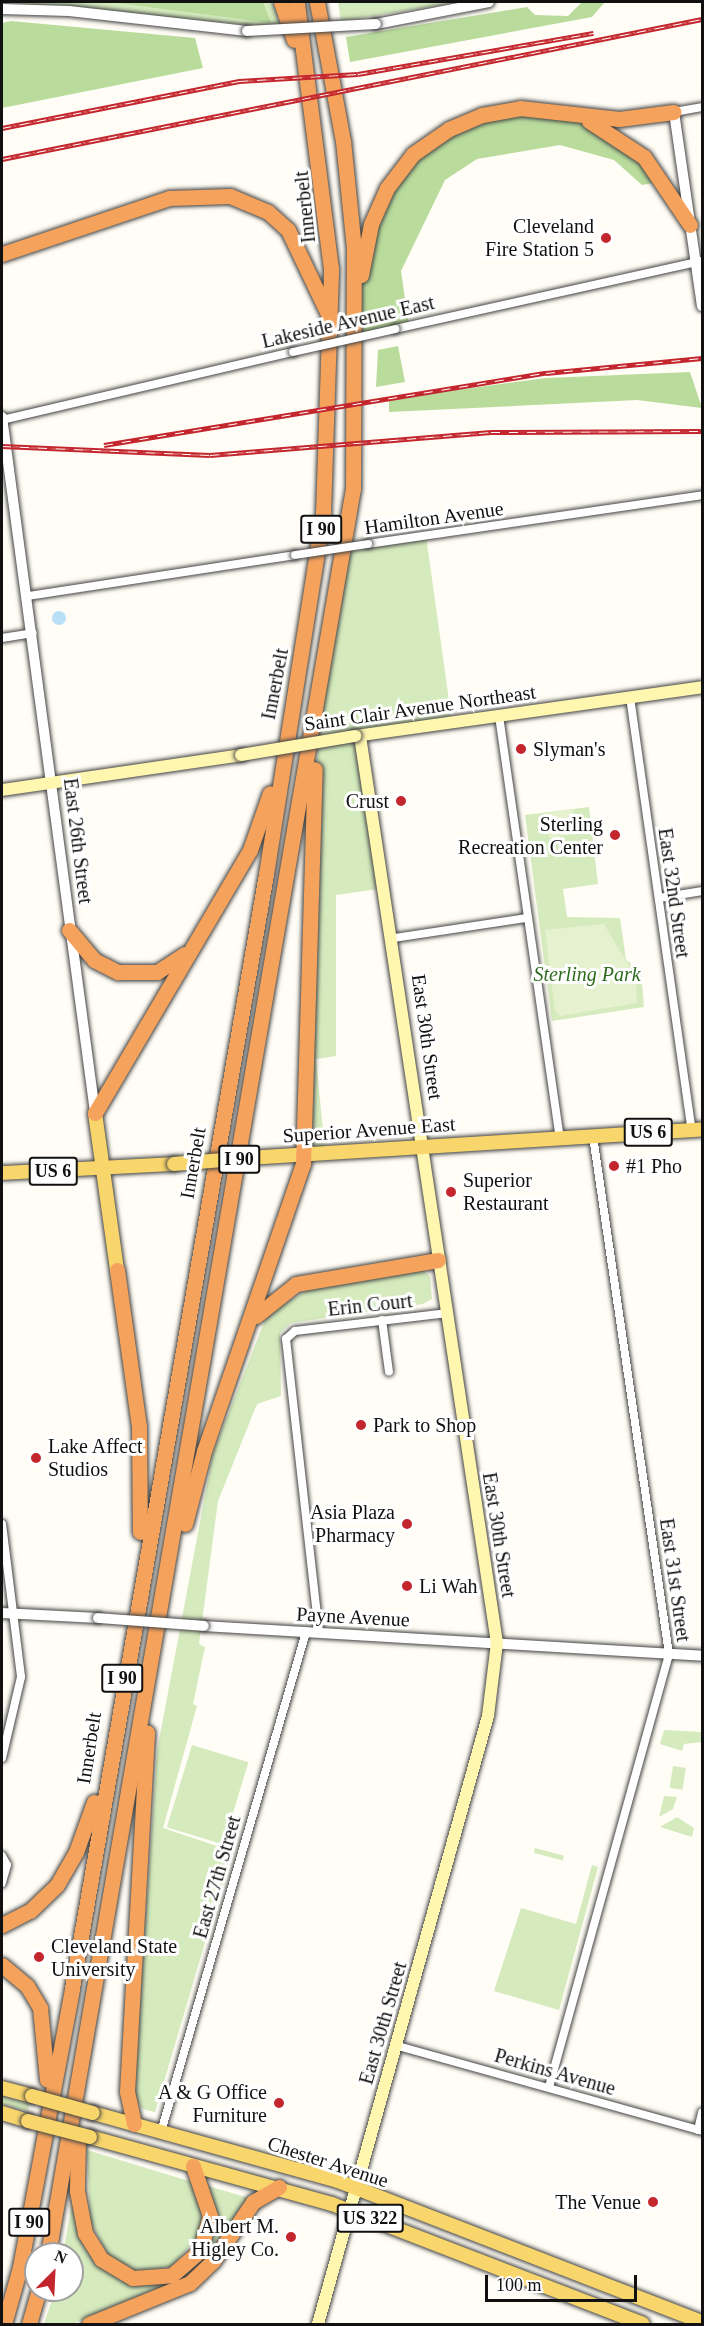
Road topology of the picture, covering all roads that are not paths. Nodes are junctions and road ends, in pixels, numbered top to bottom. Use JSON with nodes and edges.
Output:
{"nodes":[{"id":1,"x":281,"y":2,"type":"edge"},
{"id":2,"x":297,"y":2,"type":"edge"},
{"id":3,"x":317,"y":2,"type":"edge"},
{"id":4,"x":489,"y":2,"type":"edge"},
{"id":5,"x":2,"y":9,"type":"edge"},
{"id":6,"x":312,"y":100,"type":"junction"},
{"id":7,"x":702,"y":107,"type":"edge"},
{"id":8,"x":674,"y":112,"type":"junction"},
{"id":9,"x":578,"y":116,"type":"junction"},
{"id":10,"x":690,"y":225,"type":"junction"},
{"id":11,"x":2,"y":254,"type":"edge"},
{"id":12,"x":699,"y":261,"type":"edge"},
{"id":13,"x":356,"y":305,"type":"junction"},
{"id":14,"x":702,"y":306,"type":"edge"},
{"id":15,"x":333,"y":323,"type":"junction"},
{"id":16,"x":2,"y":418,"type":"edge"},
{"id":17,"x":6,"y":486,"type":"edge"},
{"id":18,"x":702,"y":495,"type":"edge"},
{"id":19,"x":28,"y":596,"type":"junction"},
{"id":20,"x":33,"y":633,"type":"junction"},
{"id":21,"x":2,"y":638,"type":"edge"},
{"id":22,"x":702,"y":687,"type":"edge"},
{"id":23,"x":630,"y":697,"type":"junction"},
{"id":24,"x":319,"y":711,"type":"junction"},
{"id":25,"x":499,"y":716,"type":"junction"},
{"id":26,"x":287,"y":733,"type":"junction"},
{"id":27,"x":358,"y":736,"type":"junction"},
{"id":28,"x":51,"y":783,"type":"junction"},
{"id":29,"x":2,"y":790,"type":"edge"},
{"id":30,"x":702,"y":891,"type":"edge"},
{"id":31,"x":659,"y":898,"type":"junction"},
{"id":32,"x":527,"y":918,"type":"junction"},
{"id":33,"x":69,"y":930,"type":"junction"},
{"id":34,"x":394,"y":938,"type":"junction"},
{"id":35,"x":196,"y":943,"type":"junction"},
{"id":36,"x":95,"y":1113,"type":"junction"},
{"id":37,"x":697,"y":1129,"type":"edge"},
{"id":38,"x":593,"y":1136,"type":"junction"},
{"id":39,"x":560,"y":1139,"type":"junction"},
{"id":40,"x":422,"y":1144,"type":"junction"},
{"id":41,"x":304,"y":1153,"type":"junction"},
{"id":42,"x":104,"y":1170,"type":"junction"},
{"id":43,"x":2,"y":1173,"type":"edge"},
{"id":44,"x":438,"y":1260,"type":"junction"},
{"id":45,"x":117,"y":1270,"type":"joint"},
{"id":46,"x":448,"y":1313,"type":"junction"},
{"id":47,"x":382,"y":1320,"type":"junction"},
{"id":48,"x":248,"y":1329,"type":"junction"},
{"id":49,"x":389,"y":1372,"type":"dead end"},
{"id":50,"x":2,"y":1524,"type":"edge"},
{"id":51,"x":136,"y":1600,"type":"junction"},
{"id":52,"x":162,"y":1608,"type":"junction"},
{"id":53,"x":2,"y":1613,"type":"edge"},
{"id":54,"x":15,"y":1614,"type":"junction"},
{"id":55,"x":306,"y":1632,"type":"junction"},
{"id":56,"x":320,"y":1633,"type":"junction"},
{"id":57,"x":497,"y":1643,"type":"junction"},
{"id":58,"x":669,"y":1654,"type":"junction"},
{"id":59,"x":702,"y":1656,"type":"edge"},
{"id":60,"x":147,"y":1691,"type":"junction"},
{"id":61,"x":109,"y":1756,"type":"junction"},
{"id":62,"x":2,"y":1758,"type":"edge"},
{"id":63,"x":2,"y":1856,"type":"edge"},
{"id":64,"x":2,"y":1883,"type":"edge"},
{"id":65,"x":2,"y":1925,"type":"edge"},
{"id":66,"x":2,"y":1965,"type":"edge"},
{"id":67,"x":398,"y":2046,"type":"junction"},
{"id":68,"x":2,"y":2088,"type":"edge"},
{"id":69,"x":549,"y":2088,"type":"junction"},
{"id":70,"x":79,"y":2096,"type":"junction"},
{"id":71,"x":702,"y":2112,"type":"edge"},
{"id":72,"x":2,"y":2113,"type":"edge"},
{"id":73,"x":48,"y":2118,"type":"junction"},
{"id":74,"x":134,"y":2124,"type":"junction"},
{"id":75,"x":700,"y":2130,"type":"edge"},
{"id":76,"x":160,"y":2132,"type":"junction"},
{"id":77,"x":193,"y":2166,"type":"junction"},
{"id":78,"x":279,"y":2187,"type":"junction"},
{"id":79,"x":356,"y":2189,"type":"junction"},
{"id":80,"x":350,"y":2212,"type":"junction"},
{"id":81,"x":50,"y":2242,"type":"edge"},
{"id":82,"x":36,"y":2302,"type":"edge"},
{"id":83,"x":702,"y":2322,"type":"edge"},
{"id":84,"x":4,"y":2325,"type":"edge"},
{"id":85,"x":29,"y":2325,"type":"edge"},
{"id":86,"x":89,"y":2325,"type":"edge"},
{"id":87,"x":318,"y":2325,"type":"edge"},
{"id":88,"x":643,"y":2325,"type":"edge"}],
"edges":[{"from":1,"to":6,"type":"highway"},
{"from":2,"to":6,"type":"highway","name":"Innerbelt","number":"I 90"},
{"from":3,"to":13,"type":"highway","number":"I 90"},
{"from":4,"to":5,"type":"street","bridge":true},
{"from":6,"to":15,"type":"highway","name":"Innerbelt","number":"I 90"},
{"from":7,"to":8,"type":"street"},
{"from":8,"to":9,"type":"highway"},
{"from":8,"to":10,"type":"street"},
{"from":9,"to":10,"type":"highway"},
{"from":9,"to":13,"type":"highway"},
{"from":10,"to":12,"type":"street"},
{"from":11,"to":15,"type":"highway"},
{"from":12,"to":14,"type":"street"},
{"from":12,"to":16,"type":"street","name":"Lakeside Avenue East","bridge":true},
{"from":13,"to":24,"type":"highway","number":"I 90"},
{"from":15,"to":26,"type":"highway","name":"Innerbelt","number":"I 90"},
{"from":16,"to":17,"type":"street","name":"East 26th Street"},
{"from":17,"to":19,"type":"street","name":"East 26th Street"},
{"from":18,"to":19,"type":"street","name":"Hamilton Avenue","bridge":true},
{"from":19,"to":20,"type":"street","name":"East 26th Street"},
{"from":20,"to":21,"type":"street"},
{"from":20,"to":28,"type":"street","name":"East 26th Street"},
{"from":22,"to":23,"type":"main road","name":"Saint Clair Avenue Northeast"},
{"from":23,"to":25,"type":"main road","name":"Saint Clair Avenue Northeast"},
{"from":23,"to":31,"type":"street","name":"East 32nd Street"},
{"from":24,"to":41,"type":"highway"},
{"from":24,"to":52,"type":"highway","number":"I 90"},
{"from":25,"to":27,"type":"main road","name":"Saint Clair Avenue Northeast"},
{"from":25,"to":32,"type":"street"},
{"from":26,"to":35,"type":"highway"},
{"from":26,"to":51,"type":"highway","name":"Innerbelt","number":"I 90"},
{"from":27,"to":28,"type":"main road","name":"Saint Clair Avenue Northeast","bridge":true},
{"from":27,"to":34,"type":"main road","name":"East 30th Street"},
{"from":28,"to":29,"type":"main road","name":"Saint Clair Avenue Northeast"},
{"from":28,"to":33,"type":"street","name":"East 26th Street"},
{"from":30,"to":31,"type":"street"},
{"from":31,"to":37,"type":"street","name":"East 32nd Street"},
{"from":32,"to":34,"type":"street"},
{"from":32,"to":39,"type":"street"},
{"from":33,"to":35,"type":"highway"},
{"from":33,"to":36,"type":"street","name":"East 26th Street"},
{"from":34,"to":40,"type":"main road","name":"East 30th Street"},
{"from":35,"to":36,"type":"highway"},
{"from":36,"to":42,"type":"main road","name":"East 26th Street"},
{"from":37,"to":38,"type":"main road","name":"Superior Avenue East","number":"US 6"},
{"from":38,"to":39,"type":"main road","name":"Superior Avenue East","number":"US 6"},
{"from":38,"to":58,"type":"street","name":"East 31st Street"},
{"from":39,"to":40,"type":"main road","name":"Superior Avenue East","number":"US 6"},
{"from":40,"to":41,"type":"main road","name":"Superior Avenue East","number":"US 6"},
{"from":40,"to":44,"type":"main road","name":"East 30th Street"},
{"from":41,"to":42,"type":"main road","name":"Superior Avenue East","number":"US 6","bridge":true},
{"from":41,"to":48,"type":"highway"},
{"from":42,"to":43,"type":"main road","name":"Superior Avenue East","number":"US 6"},
{"from":42,"to":45,"type":"main road","name":"East 26th Street"},
{"from":44,"to":46,"type":"main road","name":"East 30th Street"},
{"from":44,"to":48,"type":"highway"},
{"from":45,"to":51,"type":"highway"},
{"from":46,"to":47,"type":"street","name":"Erin Court"},
{"from":46,"to":57,"type":"main road","name":"East 30th Street"},
{"from":47,"to":49,"type":"street"},
{"from":47,"to":56,"type":"street","name":"Erin Court"},
{"from":48,"to":52,"type":"highway"},
{"from":50,"to":54,"type":"street"},
{"from":51,"to":61,"type":"highway","name":"Innerbelt","number":"I 90"},
{"from":52,"to":60,"type":"highway","number":"I 90"},
{"from":53,"to":54,"type":"street","name":"Payne Avenue"},
{"from":54,"to":55,"type":"street","name":"Payne Avenue","bridge":true},
{"from":54,"to":62,"type":"street"},
{"from":55,"to":56,"type":"street","name":"Payne Avenue"},
{"from":55,"to":76,"type":"street","name":"East 27th Street"},
{"from":56,"to":57,"type":"street","name":"Payne Avenue"},
{"from":57,"to":58,"type":"street","name":"Payne Avenue"},
{"from":57,"to":67,"type":"main road","name":"East 30th Street"},
{"from":58,"to":59,"type":"street","name":"Payne Avenue"},
{"from":58,"to":69,"type":"street","name":"East 31st Street"},
{"from":60,"to":70,"type":"highway","number":"I 90"},
{"from":60,"to":74,"type":"highway"},
{"from":61,"to":65,"type":"highway"},
{"from":61,"to":73,"type":"highway","name":"Innerbelt","number":"I 90"},
{"from":63,"to":64,"type":"street"},
{"from":66,"to":73,"type":"highway"},
{"from":67,"to":69,"type":"street","name":"Perkins Avenue"},
{"from":67,"to":79,"type":"main road","name":"East 30th Street"},
{"from":68,"to":74,"type":"main road","name":"Chester Avenue","number":"US 322","bridge":true},
{"from":69,"to":75,"type":"street","name":"Perkins Avenue"},
{"from":70,"to":77,"type":"highway"},
{"from":70,"to":81,"type":"highway","number":"I 90"},
{"from":71,"to":75,"type":"street"},
{"from":72,"to":77,"type":"main road","name":"Chester Avenue","number":"US 322","bridge":true},
{"from":73,"to":84,"type":"highway","name":"Innerbelt","number":"I 90"},
{"from":74,"to":76,"type":"main road","name":"Chester Avenue","number":"US 322"},
{"from":76,"to":79,"type":"main road","name":"Chester Avenue","number":"US 322"},
{"from":77,"to":78,"type":"main road","name":"Chester Avenue","number":"US 322"},
{"from":78,"to":80,"type":"main road","name":"Chester Avenue","number":"US 322"},
{"from":78,"to":86,"type":"highway"},
{"from":79,"to":80,"type":"main road","name":"East 30th Street"},
{"from":79,"to":83,"type":"main road","name":"Chester Avenue","number":"US 322"},
{"from":80,"to":87,"type":"main road","name":"East 30th Street"},
{"from":80,"to":88,"type":"main road","name":"Chester Avenue","number":"US 322"},
{"from":82,"to":85,"type":"highway"}]}
